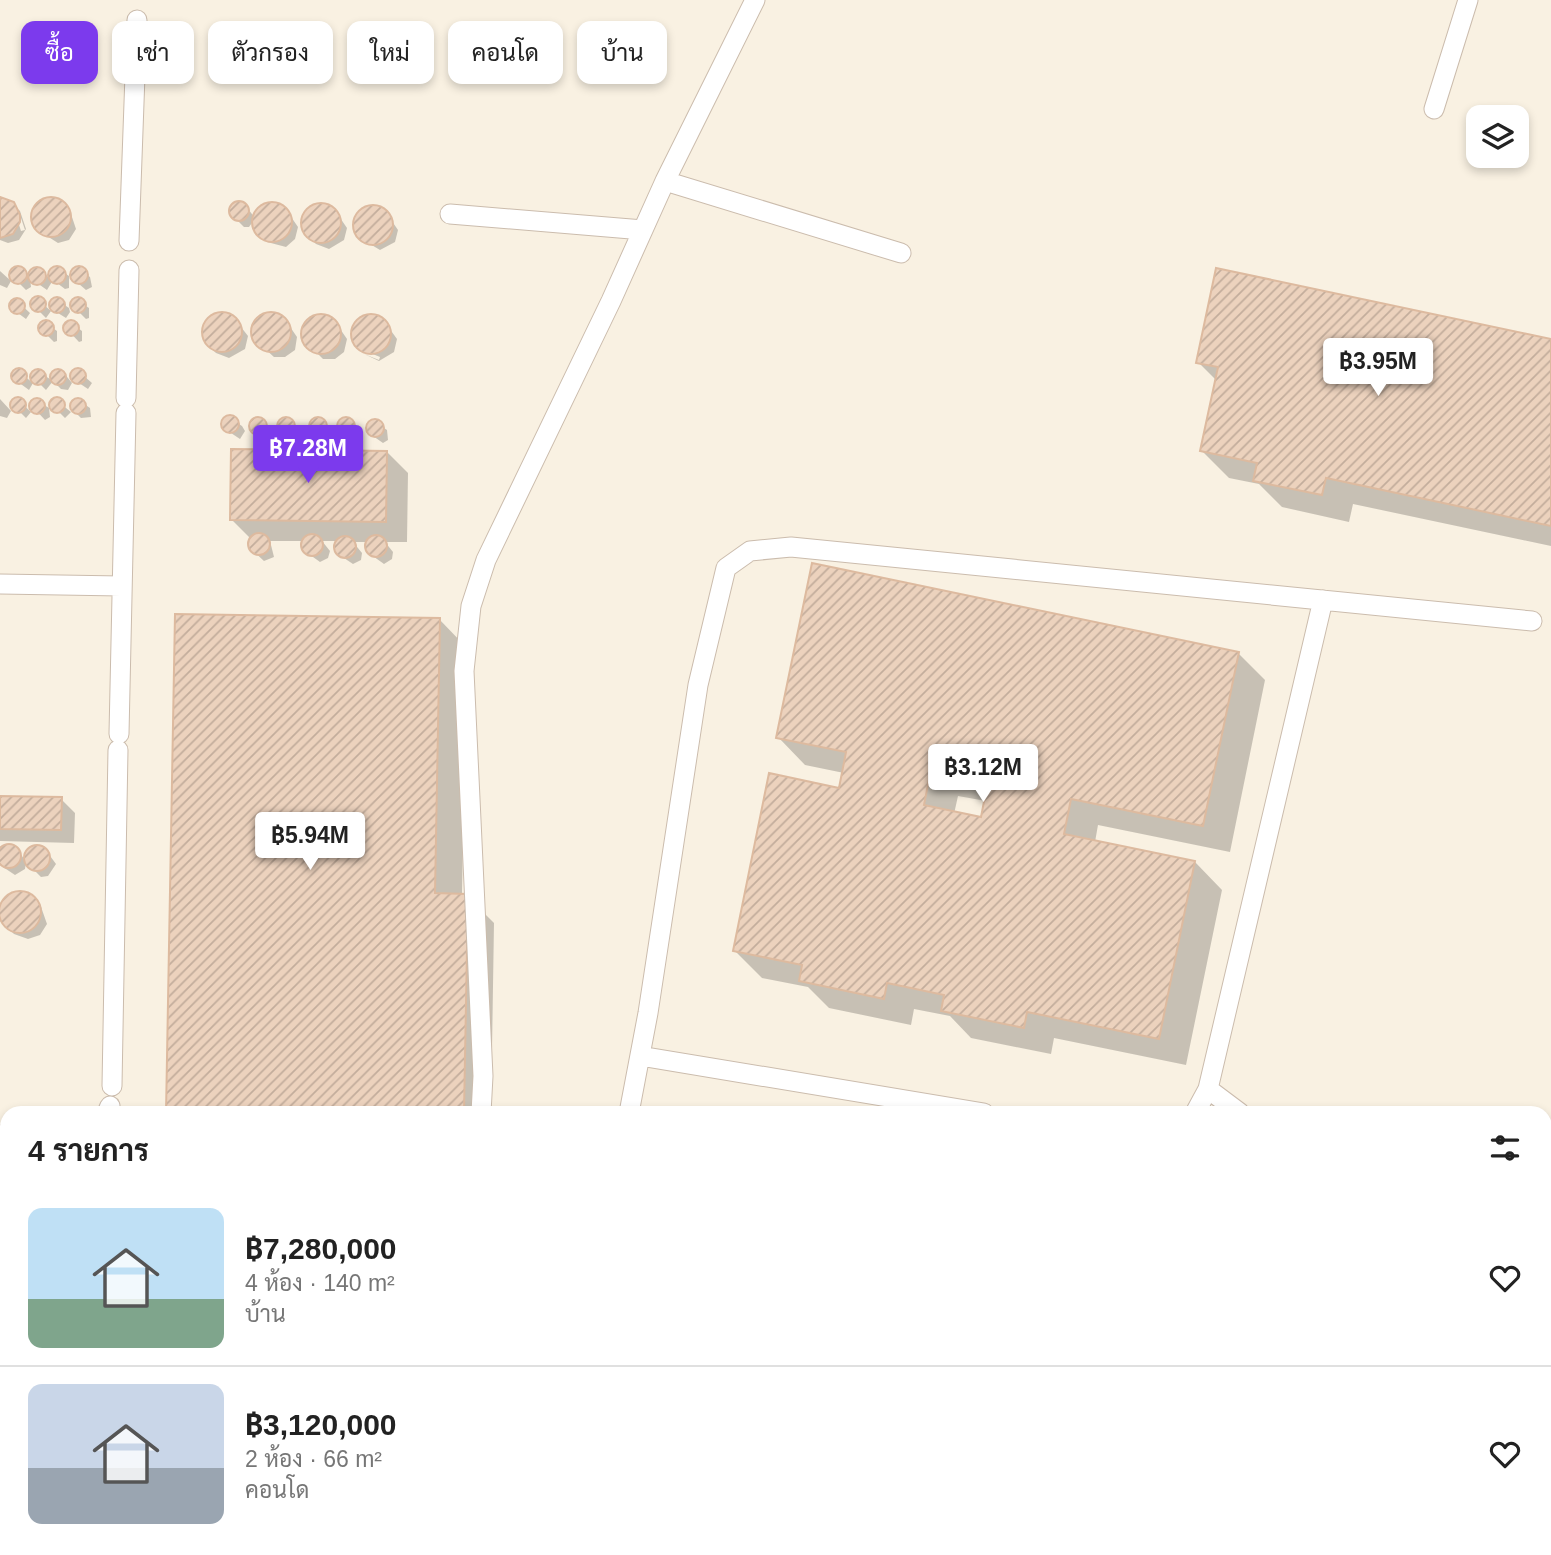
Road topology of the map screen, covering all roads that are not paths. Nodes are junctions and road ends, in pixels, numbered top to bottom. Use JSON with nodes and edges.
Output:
{"nodes":[{"id":1,"x":755,"y":0,"type":"edge"},
{"id":2,"x":1468,"y":0,"type":"edge"},
{"id":3,"x":138,"y":20,"type":"dead end"},
{"id":4,"x":1434,"y":109,"type":"dead end"},
{"id":5,"x":665,"y":181,"type":"junction"},
{"id":6,"x":450,"y":214,"type":"dead end"},
{"id":7,"x":643,"y":230,"type":"junction"},
{"id":8,"x":129,"y":241,"type":"dead end"},
{"id":9,"x":901,"y":253,"type":"dead end"},
{"id":10,"x":129,"y":270,"type":"dead end"},
{"id":11,"x":0,"y":584,"type":"edge"},
{"id":12,"x":121,"y":586,"type":"junction"},
{"id":13,"x":1324,"y":600,"type":"junction"},
{"id":14,"x":1532,"y":621,"type":"dead end"},
{"id":15,"x":640,"y":1056,"type":"junction"},
{"id":16,"x":1208,"y":1089,"type":"junction"},
{"id":17,"x":109,"y":1102,"type":"edge"},
{"id":18,"x":482,"y":1106,"type":"edge"},
{"id":19,"x":630,"y":1106,"type":"edge"},
{"id":20,"x":942,"y":1106,"type":"edge"},
{"id":21,"x":1199,"y":1106,"type":"edge"},
{"id":22,"x":1231,"y":1106,"type":"edge"}],
"edges":[{"from":1,"to":5,"type":"lane"},
{"from":2,"to":4,"type":"lane"},
{"from":3,"to":8,"type":"lane"},
{"from":5,"to":7,"type":"lane"},
{"from":5,"to":9,"type":"lane"},
{"from":6,"to":7,"type":"lane"},
{"from":7,"to":18,"type":"lane"},
{"from":10,"to":12,"type":"lane"},
{"from":11,"to":12,"type":"lane"},
{"from":12,"to":17,"type":"lane"},
{"from":13,"to":14,"type":"lane"},
{"from":13,"to":15,"type":"lane"},
{"from":13,"to":16,"type":"lane"},
{"from":15,"to":19,"type":"lane"},
{"from":15,"to":20,"type":"lane"},
{"from":16,"to":21,"type":"lane"},
{"from":16,"to":22,"type":"lane"}]}
